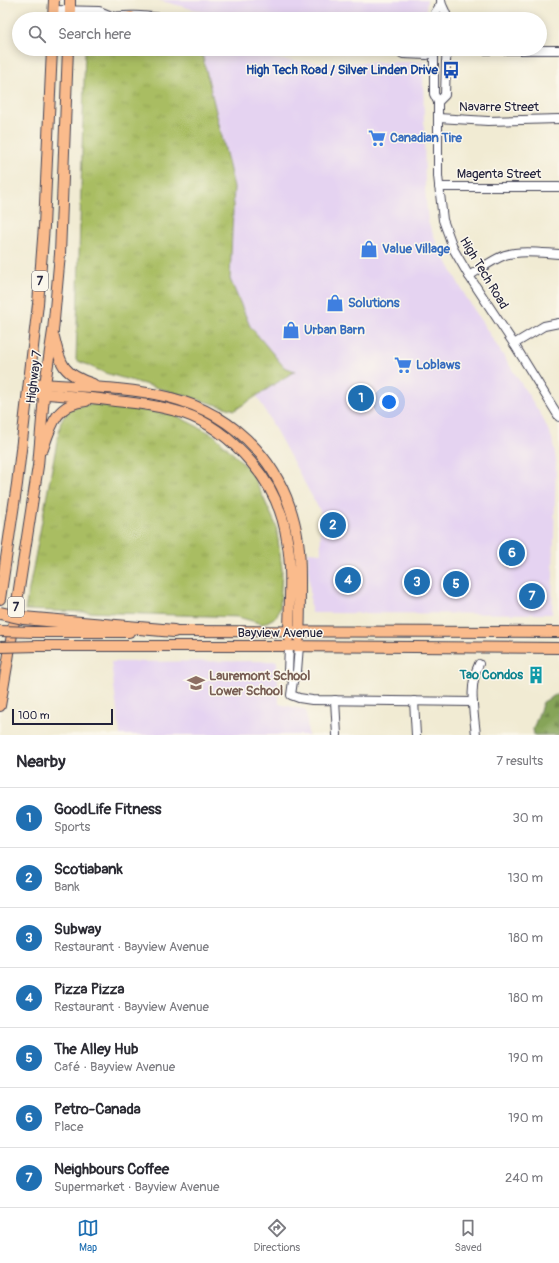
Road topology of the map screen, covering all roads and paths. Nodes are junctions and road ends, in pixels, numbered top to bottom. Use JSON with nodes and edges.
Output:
{"nodes":[{"id":1,"x":70,"y":0,"type":"edge"},
{"id":2,"x":441,"y":2,"type":"edge"},
{"id":3,"x":70,"y":12,"type":"edge"},
{"id":4,"x":92,"y":12,"type":"edge"},
{"id":5,"x":102,"y":12,"type":"edge"},
{"id":6,"x":436,"y":12,"type":"edge"},
{"id":7,"x":446,"y":12,"type":"edge"},
{"id":8,"x":547,"y":50,"type":"edge"},
{"id":9,"x":559,"y":50,"type":"edge"},
{"id":10,"x":52,"y":56,"type":"edge"},
{"id":11,"x":69,"y":56,"type":"edge"},
{"id":12,"x":433,"y":56,"type":"edge"},
{"id":13,"x":446,"y":56,"type":"edge"},
{"id":14,"x":438,"y":102,"type":"junction"},
{"id":15,"x":438,"y":118,"type":"junction"},
{"id":16,"x":559,"y":119,"type":"edge"},
{"id":17,"x":439,"y":187,"type":"junction"},
{"id":18,"x":559,"y":187,"type":"edge"},
{"id":19,"x":559,"y":254,"type":"edge"},
{"id":20,"x":469,"y":276,"type":"junction"},
{"id":21,"x":559,"y":323,"type":"edge"},
{"id":22,"x":53,"y":331,"type":"junction"},
{"id":23,"x":514,"y":344,"type":"junction"},
{"id":24,"x":29,"y":387,"type":"junction"},
{"id":25,"x":45,"y":389,"type":"junction"},
{"id":26,"x":106,"y":389,"type":"junction"},
{"id":27,"x":104,"y":399,"type":"junction"},
{"id":28,"x":557,"y":408,"type":"edge"},
{"id":29,"x":559,"y":417,"type":"edge"},
{"id":30,"x":38,"y":466,"type":"junction"},
{"id":31,"x":0,"y":599,"type":"edge"},
{"id":32,"x":0,"y":613,"type":"edge"},
{"id":33,"x":0,"y":631,"type":"edge"},
{"id":34,"x":174,"y":631,"type":"junction"},
{"id":35,"x":294,"y":631,"type":"junction"},
{"id":36,"x":559,"y":632,"type":"edge"},
{"id":37,"x":294,"y":646,"type":"junction"},
{"id":38,"x":0,"y":647,"type":"edge"},
{"id":39,"x":559,"y":648,"type":"edge"},
{"id":40,"x":479,"y":664,"type":"dead end"},
{"id":41,"x":335,"y":700,"type":"junction"},
{"id":42,"x":414,"y":701,"type":"junction"},
{"id":43,"x":473,"y":702,"type":"junction"},
{"id":44,"x":0,"y":706,"type":"edge"},
{"id":45,"x":337,"y":735,"type":"edge"},
{"id":46,"x":416,"y":735,"type":"edge"},
{"id":47,"x":476,"y":735,"type":"edge"}],
"edges":[{"from":1,"to":3,"type":"main road"},
{"from":2,"to":6,"type":"street"},
{"from":2,"to":7,"type":"street"},
{"from":4,"to":5,"type":"street"},
{"from":8,"to":9,"type":"street"},
{"from":10,"to":24,"type":"main road","name":"Highway 7","number":"7"},
{"from":11,"to":22,"type":"main road","name":"Highway 7","number":"7"},
{"from":12,"to":14,"type":"street","name":"High Tech Road"},
{"from":13,"to":14,"type":"street","name":"High Tech Road"},
{"from":14,"to":15,"type":"street","name":"High Tech Road"},
{"from":15,"to":16,"type":"street","name":"Navarre Street"},
{"from":15,"to":17,"type":"street","name":"High Tech Road"},
{"from":17,"to":18,"type":"street","name":"Magenta Street"},
{"from":17,"to":20,"type":"street","name":"High Tech Road"},
{"from":19,"to":20,"type":"street"},
{"from":20,"to":23,"type":"street","name":"High Tech Road"},
{"from":21,"to":23,"type":"street"},
{"from":22,"to":25,"type":"main road","name":"Highway 7","number":"7"},
{"from":22,"to":26,"type":"main road"},
{"from":23,"to":28,"type":"street","name":"High Tech Road"},
{"from":24,"to":25,"type":"main road"},
{"from":24,"to":31,"type":"main road","name":"Highway 7","number":"7"},
{"from":25,"to":26,"type":"main road"},
{"from":25,"to":27,"type":"main road"},
{"from":25,"to":30,"type":"main road","name":"Highway 7","number":"7"},
{"from":26,"to":35,"type":"main road"},
{"from":27,"to":30,"type":"main road"},
{"from":27,"to":35,"type":"main road"},
{"from":28,"to":29,"type":"street","name":"High Tech Road"},
{"from":30,"to":44,"type":"main road","name":"Highway 7","number":"7"},
{"from":32,"to":34,"type":"highway","bridge":true},
{"from":33,"to":34,"type":"main road","name":"Bayview Avenue","bridge":true},
{"from":34,"to":35,"type":"main road","name":"Bayview Avenue"},
{"from":35,"to":36,"type":"main road","name":"Bayview Avenue"},
{"from":35,"to":37,"type":"main road"},
{"from":37,"to":38,"type":"main road","name":"Bayview Avenue","bridge":true},
{"from":37,"to":39,"type":"main road","name":"Bayview Avenue"},
{"from":37,"to":41,"type":"street"},
{"from":40,"to":43,"type":"street"},
{"from":41,"to":42,"type":"street"},
{"from":41,"to":45,"type":"street"},
{"from":42,"to":43,"type":"street"},
{"from":42,"to":46,"type":"street"},
{"from":43,"to":47,"type":"street"}]}
